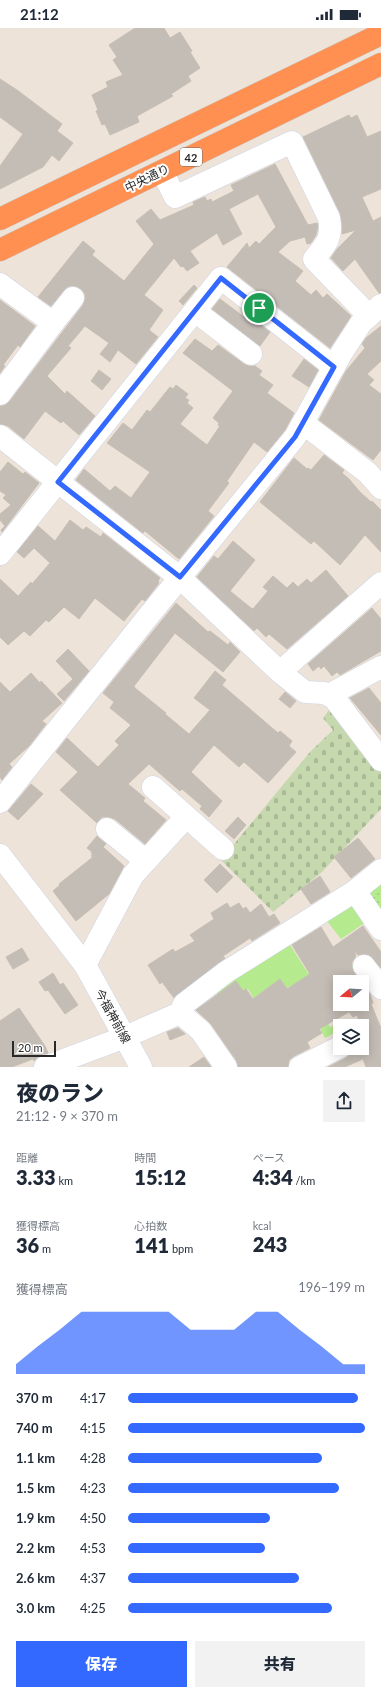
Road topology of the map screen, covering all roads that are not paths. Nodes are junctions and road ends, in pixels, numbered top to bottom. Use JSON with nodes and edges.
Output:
{"nodes":[{"id":1,"x":379,"y":35,"type":"edge"},
{"id":2,"x":381,"y":64,"type":"edge"},
{"id":3,"x":162,"y":171,"type":"junction"},
{"id":4,"x":2,"y":216,"type":"edge"},
{"id":5,"x":0,"y":250,"type":"edge"},
{"id":6,"x":0,"y":284,"type":"edge"},
{"id":7,"x":73,"y":298,"type":"dead end"},
{"id":8,"x":195,"y":311,"type":"junction"},
{"id":9,"x":377,"y":311,"type":"edge"},
{"id":10,"x":53,"y":323,"type":"junction"},
{"id":11,"x":251,"y":354,"type":"dead end"},
{"id":12,"x":334,"y":367,"type":"junction"},
{"id":13,"x":0,"y":394,"type":"edge"},
{"id":14,"x":303,"y":423,"type":"junction"},
{"id":15,"x":0,"y":436,"type":"edge"},
{"id":16,"x":58,"y":482,"type":"junction"},
{"id":17,"x":381,"y":488,"type":"edge"},
{"id":18,"x":0,"y":554,"type":"edge"},
{"id":19,"x":180,"y":577,"type":"junction"},
{"id":20,"x":381,"y":583,"type":"edge"},
{"id":21,"x":381,"y":667,"type":"edge"},
{"id":22,"x":280,"y":672,"type":"junction"},
{"id":23,"x":329,"y":695,"type":"junction"},
{"id":24,"x":381,"y":760,"type":"edge"},
{"id":25,"x":153,"y":787,"type":"dead end"},
{"id":26,"x":0,"y":802,"type":"edge"},
{"id":27,"x":186,"y":817,"type":"junction"},
{"id":28,"x":108,"y":829,"type":"dead end"},
{"id":29,"x":223,"y":849,"type":"dead end"},
{"id":30,"x":0,"y":855,"type":"edge"},
{"id":31,"x":146,"y":861,"type":"junction"},
{"id":32,"x":381,"y":870,"type":"edge"},
{"id":33,"x":355,"y":891,"type":"junction"},
{"id":34,"x":381,"y":929,"type":"edge"},
{"id":35,"x":85,"y":965,"type":"junction"},
{"id":36,"x":364,"y":966,"type":"dead end"},
{"id":37,"x":381,"y":988,"type":"edge"},
{"id":38,"x":180,"y":1013,"type":"junction"},
{"id":39,"x":125,"y":1037,"type":"junction"},
{"id":40,"x":333,"y":1050,"type":"edge"},
{"id":41,"x":45,"y":1067,"type":"edge"},
{"id":42,"x":141,"y":1067,"type":"edge"},
{"id":43,"x":226,"y":1067,"type":"edge"},
{"id":44,"x":300,"y":1067,"type":"edge"}],
"edges":[{"from":1,"to":4,"type":"highway","number":"42"},
{"from":2,"to":3,"type":"highway","name":"中央通り","number":"42"},
{"from":3,"to":5,"type":"highway","name":"中央通り","number":"42"},
{"from":3,"to":9,"type":"street"},
{"from":6,"to":10,"type":"street"},
{"from":7,"to":10,"type":"street"},
{"from":8,"to":11,"type":"street"},
{"from":8,"to":12,"type":"street"},
{"from":8,"to":16,"type":"street"},
{"from":9,"to":12,"type":"street"},
{"from":10,"to":13,"type":"street"},
{"from":12,"to":14,"type":"street"},
{"from":14,"to":17,"type":"street"},
{"from":14,"to":19,"type":"street"},
{"from":15,"to":16,"type":"street"},
{"from":16,"to":18,"type":"street"},
{"from":16,"to":19,"type":"street"},
{"from":19,"to":22,"type":"street"},
{"from":19,"to":26,"type":"street"},
{"from":20,"to":22,"type":"street"},
{"from":21,"to":23,"type":"street"},
{"from":22,"to":23,"type":"street"},
{"from":23,"to":24,"type":"street"},
{"from":25,"to":27,"type":"street"},
{"from":27,"to":29,"type":"street"},
{"from":27,"to":31,"type":"street"},
{"from":28,"to":31,"type":"street"},
{"from":30,"to":35,"type":"street","name":"今福神前線"},
{"from":31,"to":35,"type":"street"},
{"from":32,"to":33,"type":"street"},
{"from":33,"to":34,"type":"street"},
{"from":33,"to":38,"type":"street"},
{"from":35,"to":39,"type":"street","name":"今福神前線"},
{"from":36,"to":37,"type":"street"},
{"from":38,"to":39,"type":"street"},
{"from":38,"to":43,"type":"street"},
{"from":39,"to":41,"type":"street"},
{"from":39,"to":42,"type":"street","name":"今福神前線"},
{"from":40,"to":44,"type":"street"}]}
